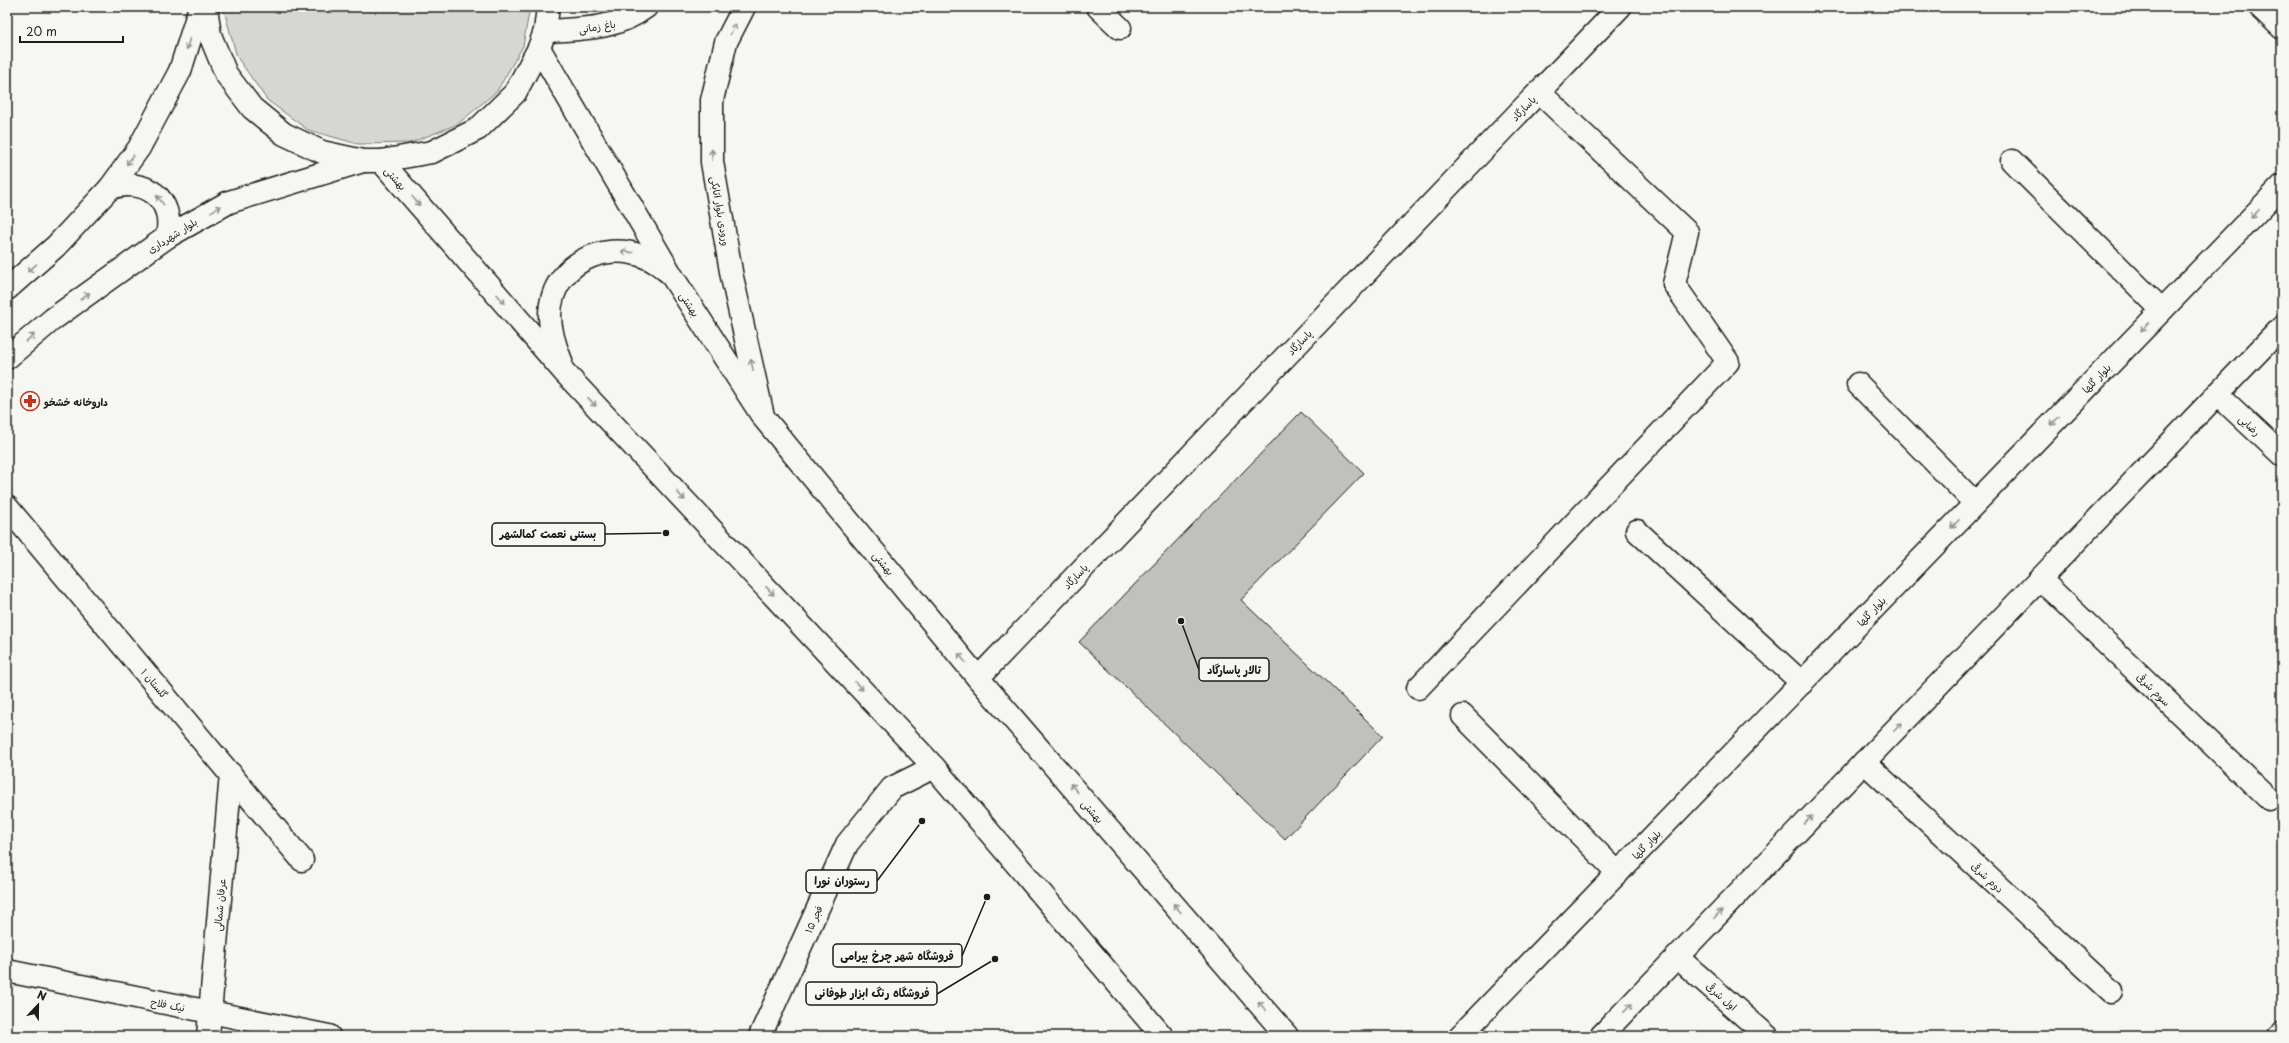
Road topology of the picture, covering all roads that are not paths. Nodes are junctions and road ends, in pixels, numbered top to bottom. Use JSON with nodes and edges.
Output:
{"nodes":[{"id":1,"x":200,"y":7,"type":"edge"},
{"id":2,"x":206,"y":7,"type":"edge"},
{"id":3,"x":548,"y":7,"type":"edge"},
{"id":4,"x":646,"y":7,"type":"edge"},
{"id":5,"x":744,"y":7,"type":"edge"},
{"id":6,"x":1098,"y":7,"type":"edge"},
{"id":7,"x":1620,"y":7,"type":"edge"},
{"id":8,"x":2260,"y":7,"type":"edge"},
{"id":9,"x":1120,"y":28,"type":"dead end"},
{"id":10,"x":2282,"y":28,"type":"edge"},
{"id":11,"x":542,"y":40,"type":"junction"},
{"id":12,"x":1539,"y":92,"type":"junction"},
{"id":13,"x":372,"y":161,"type":"junction"},
{"id":14,"x":2012,"y":161,"type":"dead end"},
{"id":15,"x":2282,"y":186,"type":"edge"},
{"id":16,"x":110,"y":188,"type":"junction"},
{"id":17,"x":167,"y":237,"type":"junction"},
{"id":18,"x":672,"y":276,"type":"junction"},
{"id":19,"x":7,"y":289,"type":"edge"},
{"id":20,"x":2162,"y":310,"type":"junction"},
{"id":21,"x":2282,"y":327,"type":"edge"},
{"id":22,"x":7,"y":358,"type":"edge"},
{"id":23,"x":565,"y":373,"type":"junction"},
{"id":24,"x":1858,"y":384,"type":"dead end"},
{"id":25,"x":2217,"y":394,"type":"junction"},
{"id":26,"x":763,"y":417,"type":"junction"},
{"id":27,"x":2282,"y":455,"type":"edge"},
{"id":28,"x":1975,"y":504,"type":"junction"},
{"id":29,"x":7,"y":507,"type":"edge"},
{"id":30,"x":1637,"y":531,"type":"dead end"},
{"id":31,"x":2040,"y":579,"type":"junction"},
{"id":32,"x":978,"y":678,"type":"junction"},
{"id":33,"x":1802,"y":683,"type":"junction"},
{"id":34,"x":1418,"y":688,"type":"dead end"},
{"id":35,"x":1463,"y":716,"type":"dead end"},
{"id":36,"x":1864,"y":762,"type":"junction"},
{"id":37,"x":934,"y":767,"type":"junction"},
{"id":38,"x":231,"y":774,"type":"junction"},
{"id":39,"x":2269,"y":799,"type":"dead end"},
{"id":40,"x":302,"y":860,"type":"dead end"},
{"id":41,"x":1618,"y":873,"type":"junction"},
{"id":42,"x":1677,"y":957,"type":"junction"},
{"id":43,"x":7,"y":971,"type":"edge"},
{"id":44,"x":2111,"y":991,"type":"dead end"},
{"id":45,"x":209,"y":1012,"type":"junction"},
{"id":46,"x":2282,"y":1033,"type":"edge"},
{"id":47,"x":208,"y":1036,"type":"edge"},
{"id":48,"x":329,"y":1036,"type":"edge"},
{"id":49,"x":760,"y":1036,"type":"edge"},
{"id":50,"x":1162,"y":1036,"type":"edge"},
{"id":51,"x":1287,"y":1036,"type":"edge"},
{"id":52,"x":1460,"y":1036,"type":"edge"},
{"id":53,"x":1601,"y":1036,"type":"edge"},
{"id":54,"x":1767,"y":1036,"type":"edge"},
{"id":55,"x":2279,"y":1036,"type":"edge"}],
"edges":[{"from":1,"to":16,"type":"main road","one_way":true},
{"from":2,"to":13,"type":"main road"},
{"from":3,"to":11,"type":"main road"},
{"from":4,"to":11,"type":"main road","name":"باغ زمانی"},
{"from":26,"to":5,"type":"main road","name":"ورودی بلوار اتابکی","one_way":true},
{"from":6,"to":9,"type":"main road"},
{"from":7,"to":12,"type":"main road","name":"پاسارگاد"},
{"from":8,"to":10,"type":"main road"},
{"from":11,"to":13,"type":"main road","name":"بلوار شهرداری"},
{"from":11,"to":18,"type":"main road","name":"بهشتی"},
{"from":12,"to":32,"type":"main road","name":"پاسارگاد"},
{"from":12,"to":34,"type":"main road"},
{"from":17,"to":13,"type":"main road","name":"بلوار شهرداری","one_way":true},
{"from":13,"to":23,"type":"main road","name":"بهشتی","one_way":true},
{"from":14,"to":20,"type":"main road"},
{"from":15,"to":20,"type":"main road","name":"بلوار گلها","one_way":true},
{"from":17,"to":16,"type":"main road","one_way":true},
{"from":16,"to":19,"type":"main road","one_way":true},
{"from":22,"to":17,"type":"main road","name":"بلوار شهرداری","one_way":true},
{"from":18,"to":23,"type":"main road","one_way":true},
{"from":18,"to":26,"type":"main road","name":"بهشتی"},
{"from":20,"to":28,"type":"main road","name":"بلوار گلها","one_way":true},
{"from":21,"to":25,"type":"main road"},
{"from":23,"to":37,"type":"main road","name":"بهشتی","one_way":true},
{"from":24,"to":28,"type":"main road"},
{"from":25,"to":27,"type":"main road","name":"رضایی"},
{"from":25,"to":31,"type":"main road"},
{"from":32,"to":26,"type":"main road","name":"بهشتی","one_way":true},
{"from":28,"to":33,"type":"main road","name":"بلوار گلها","one_way":true},
{"from":29,"to":38,"type":"main road","name":"گلستان ۱"},
{"from":30,"to":33,"type":"main road"},
{"from":36,"to":31,"type":"main road","one_way":true},
{"from":31,"to":39,"type":"main road","name":"سوم شرقی"},
{"from":51,"to":32,"type":"main road","name":"بهشتی","one_way":true},
{"from":33,"to":41,"type":"main road","name":"بلوار گلها"},
{"from":35,"to":41,"type":"main road"},
{"from":42,"to":36,"type":"main road","one_way":true},
{"from":36,"to":44,"type":"main road","name":"دوم شرقی"},
{"from":37,"to":49,"type":"main road","name":"فجر ۱۵"},
{"from":37,"to":50,"type":"main road","name":"بهشتی"},
{"from":38,"to":40,"type":"main road","name":"گلستان ۱"},
{"from":38,"to":45,"type":"main road","name":"عرفان شمالی"},
{"from":41,"to":52,"type":"main road","name":"بلوار گلها"},
{"from":53,"to":42,"type":"main road","one_way":true},
{"from":42,"to":54,"type":"main road","name":"اول شرقی"},
{"from":43,"to":45,"type":"main road","name":"نیک فلاح"},
{"from":45,"to":47,"type":"main road","name":"عرفان شمالی"},
{"from":45,"to":48,"type":"main road","name":"نیک فلاح"},
{"from":46,"to":55,"type":"main road"}]}
